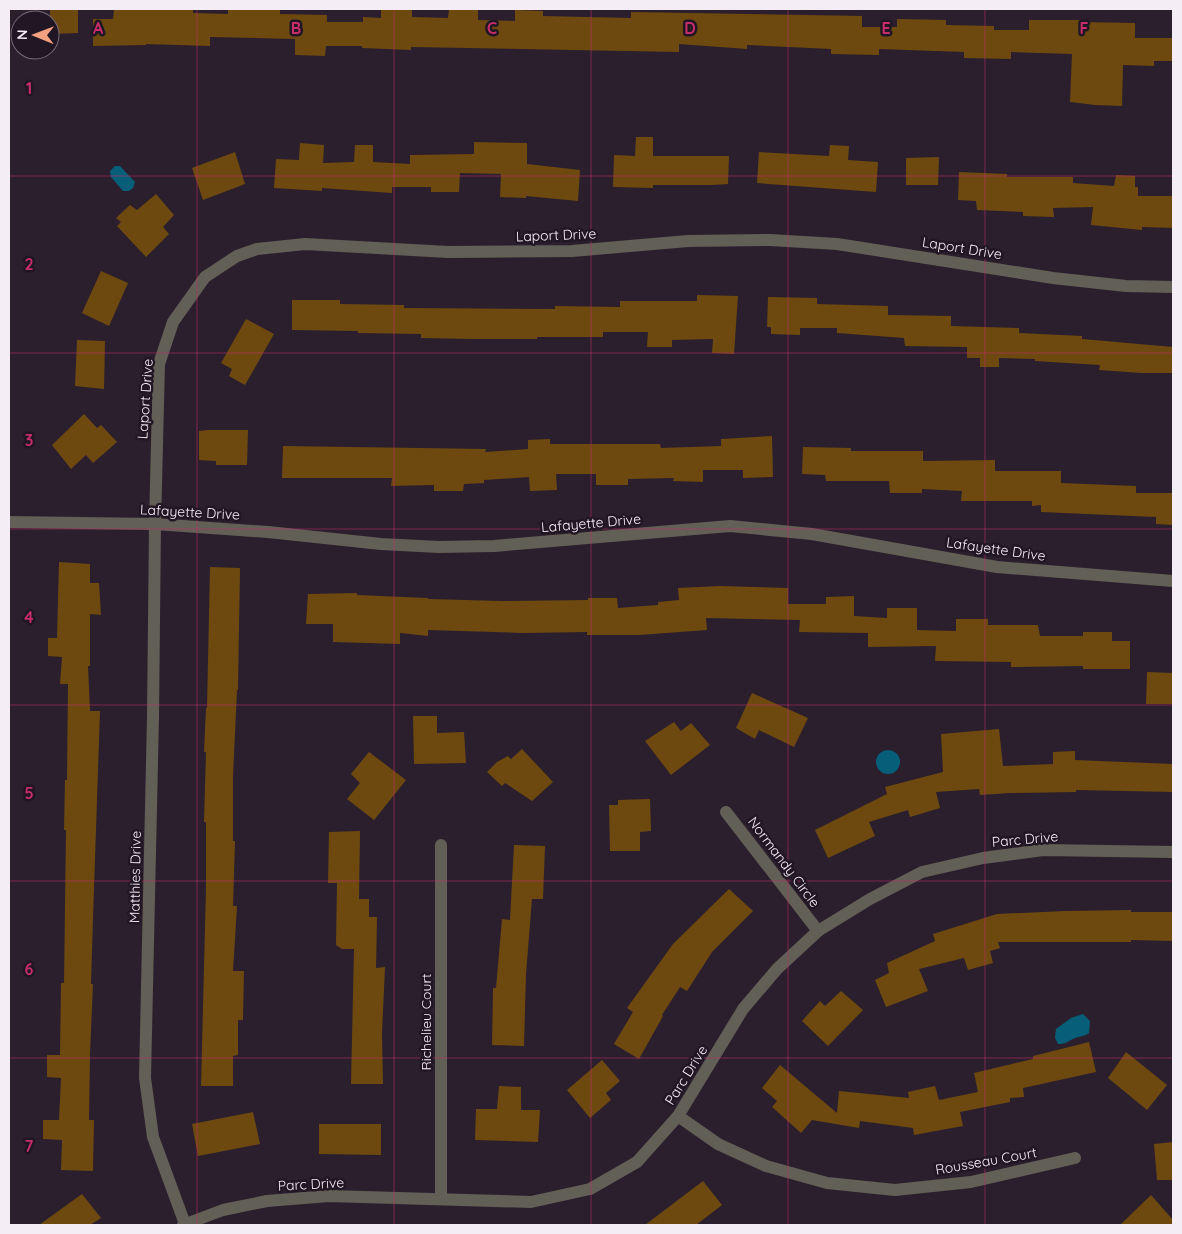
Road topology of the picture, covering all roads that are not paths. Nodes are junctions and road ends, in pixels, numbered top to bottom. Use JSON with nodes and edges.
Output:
{"nodes":[{"id":1,"x":1173,"y":287,"type":"edge"},
{"id":2,"x":9,"y":522,"type":"edge"},
{"id":3,"x":155,"y":524,"type":"junction"},
{"id":4,"x":1173,"y":581,"type":"edge"},
{"id":5,"x":726,"y":812,"type":"dead end"},
{"id":6,"x":441,"y":845,"type":"dead end"},
{"id":7,"x":1173,"y":852,"type":"edge"},
{"id":8,"x":818,"y":931,"type":"junction"},
{"id":9,"x":678,"y":1116,"type":"junction"},
{"id":10,"x":1075,"y":1158,"type":"dead end"},
{"id":11,"x":441,"y":1199,"type":"junction"},
{"id":12,"x":184,"y":1225,"type":"edge"}],
"edges":[{"from":1,"to":3,"type":"street","name":"Laport Drive"},
{"from":2,"to":3,"type":"street","name":"Lafayette Drive"},
{"from":3,"to":4,"type":"street","name":"Lafayette Drive"},
{"from":3,"to":12,"type":"street","name":"Matthies Drive"},
{"from":5,"to":8,"type":"street","name":"Normandy Circle"},
{"from":6,"to":11,"type":"street","name":"Richelieu Court"},
{"from":7,"to":8,"type":"street","name":"Parc Drive"},
{"from":8,"to":9,"type":"street","name":"Parc Drive"},
{"from":9,"to":10,"type":"street","name":"Rousseau Court"},
{"from":9,"to":11,"type":"street","name":"Parc Drive"},
{"from":11,"to":12,"type":"street","name":"Parc Drive"}]}
